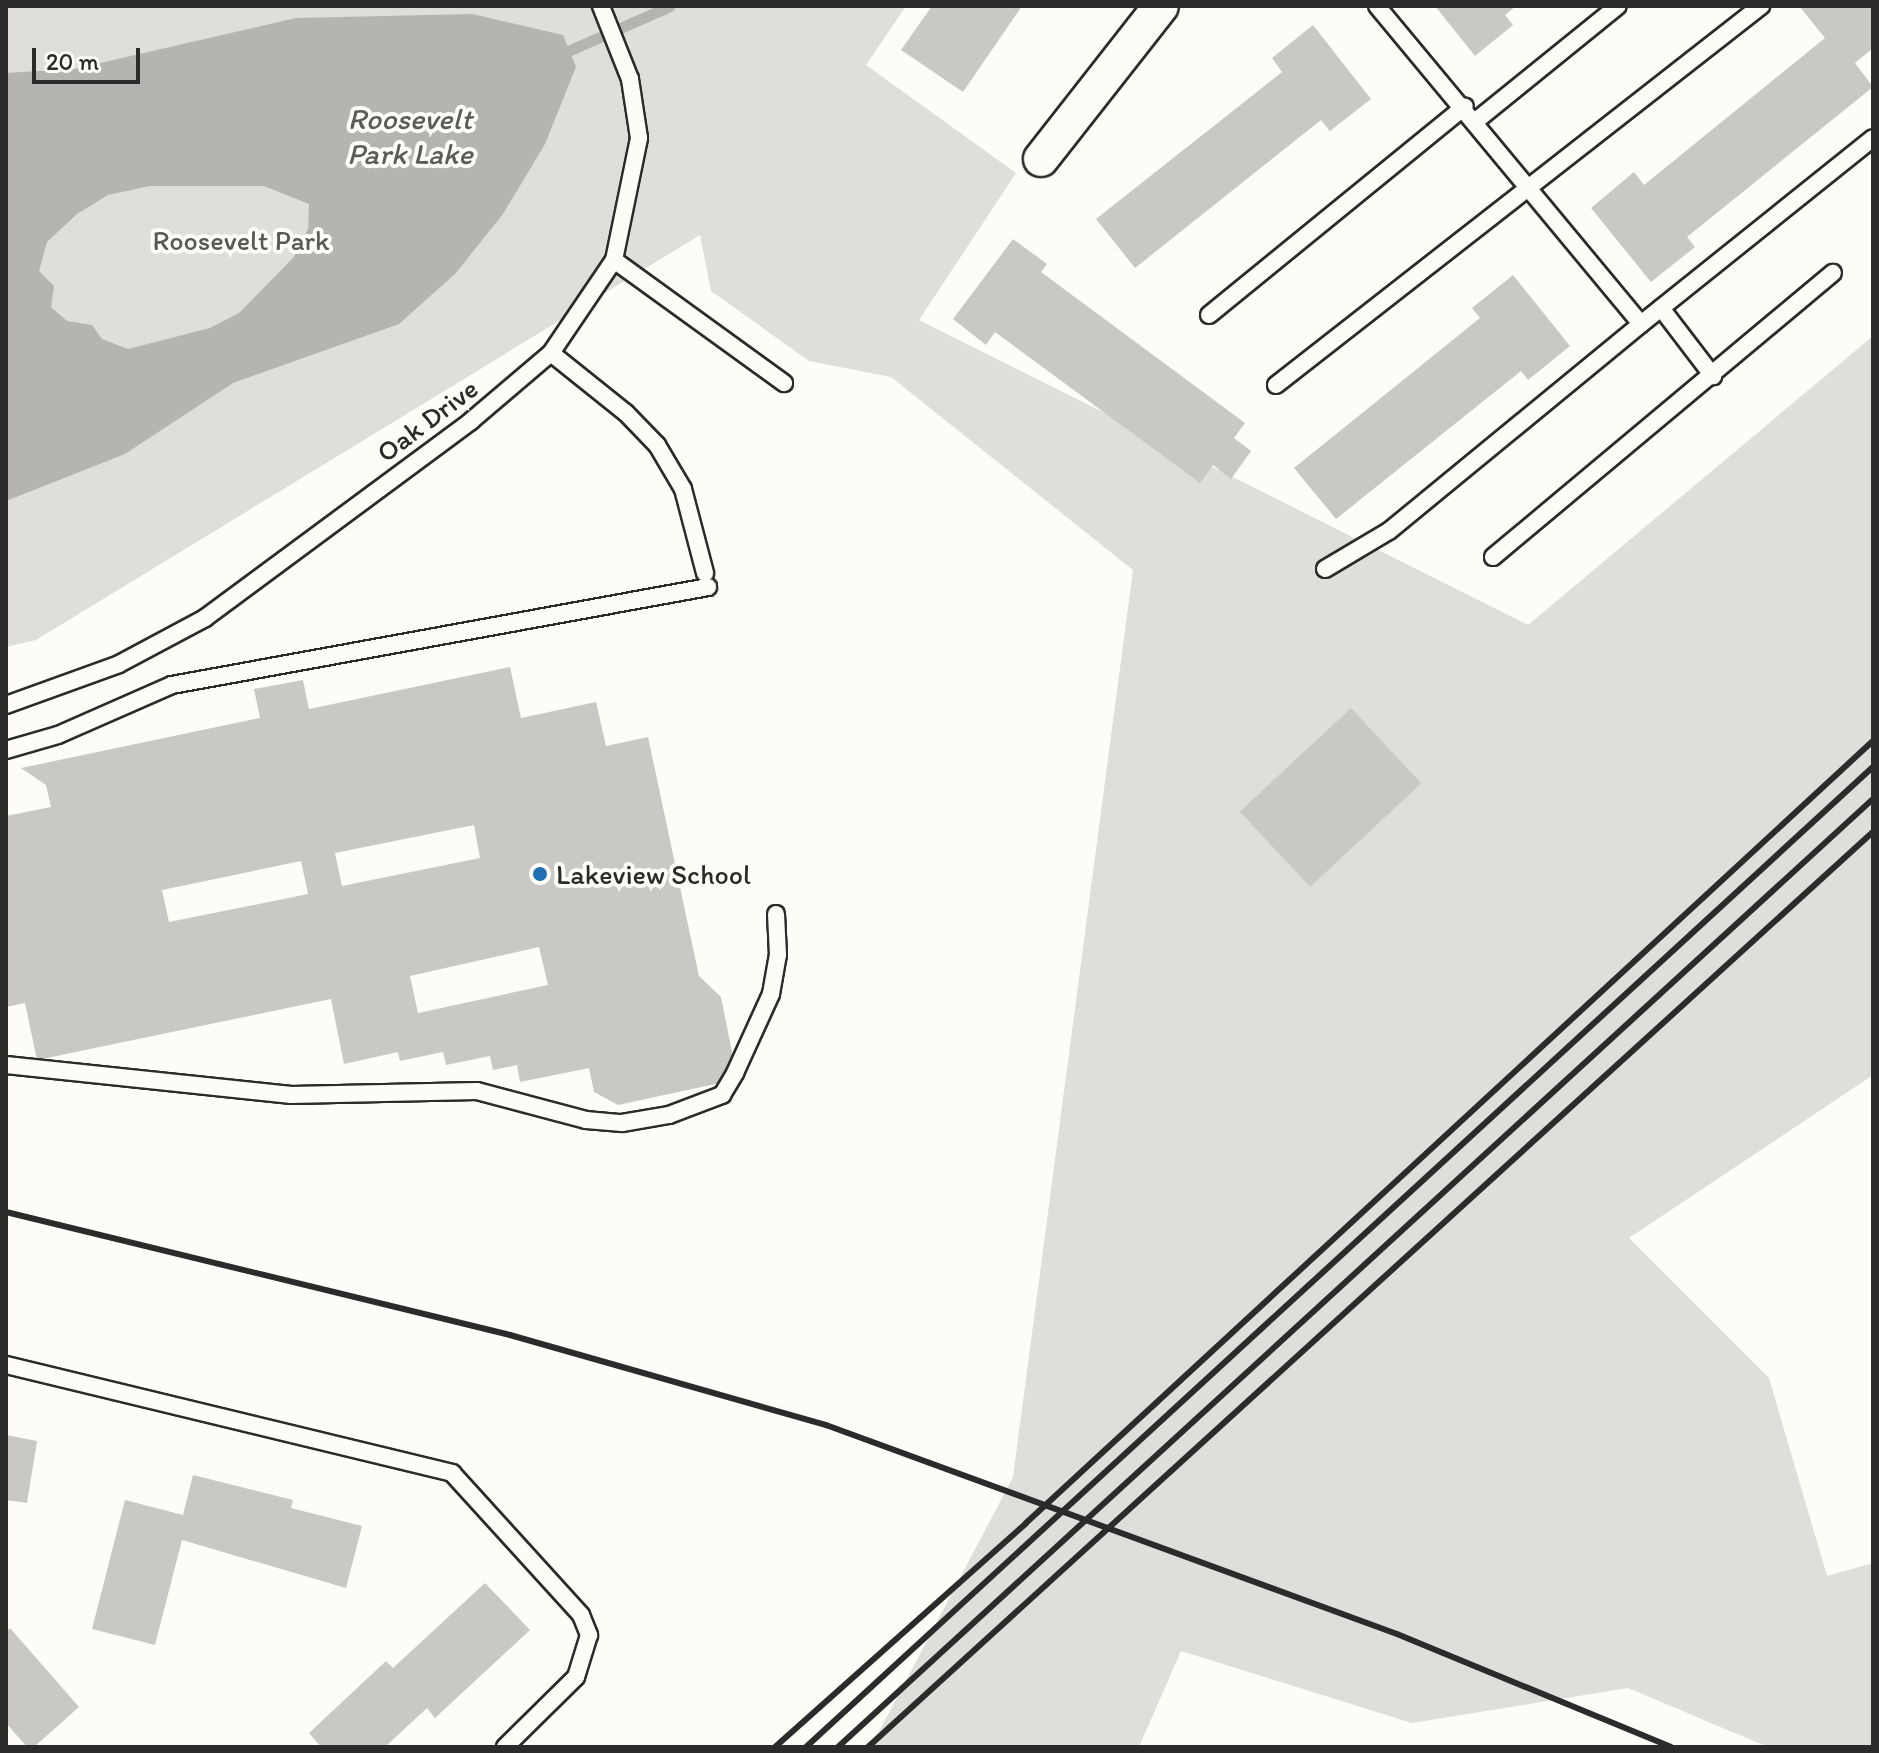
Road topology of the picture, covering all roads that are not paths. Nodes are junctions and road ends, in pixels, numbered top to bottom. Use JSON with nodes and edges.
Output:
{"nodes":[{"id":1,"x":601,"y":6,"type":"edge"},
{"id":2,"x":1161,"y":6,"type":"edge"},
{"id":3,"x":1377,"y":6,"type":"edge"},
{"id":4,"x":1618,"y":6,"type":"edge"},
{"id":5,"x":1761,"y":6,"type":"edge"},
{"id":6,"x":1465,"y":106,"type":"junction"},
{"id":7,"x":1477,"y":120,"type":"junction"},
{"id":8,"x":1873,"y":138,"type":"edge"},
{"id":9,"x":1041,"y":159,"type":"dead end"},
{"id":10,"x":1529,"y":185,"type":"junction"},
{"id":11,"x":614,"y":260,"type":"junction"},
{"id":12,"x":1833,"y":273,"type":"dead end"},
{"id":13,"x":1661,"y":308,"type":"junction"},
{"id":14,"x":1209,"y":315,"type":"dead end"},
{"id":15,"x":1641,"y":324,"type":"junction"},
{"id":16,"x":551,"y":353,"type":"junction"},
{"id":17,"x":1713,"y":376,"type":"junction"},
{"id":18,"x":784,"y":383,"type":"dead end"},
{"id":19,"x":1276,"y":385,"type":"dead end"},
{"id":20,"x":1493,"y":557,"type":"dead end"},
{"id":21,"x":1325,"y":569,"type":"dead end"},
{"id":22,"x":6,"y":705,"type":"edge"},
{"id":23,"x":6,"y":750,"type":"edge"},
{"id":24,"x":776,"y":914,"type":"dead end"},
{"id":25,"x":6,"y":1065,"type":"edge"},
{"id":26,"x":6,"y":1365,"type":"edge"},
{"id":27,"x":505,"y":1747,"type":"edge"}],
"edges":[{"from":1,"to":11,"type":"lane","name":"Oak Drive"},
{"from":2,"to":9,"type":"street"},
{"from":3,"to":6,"type":"lane"},
{"from":4,"to":7,"type":"lane"},
{"from":5,"to":10,"type":"lane"},
{"from":6,"to":7,"type":"lane"},
{"from":6,"to":14,"type":"lane"},
{"from":7,"to":10,"type":"lane"},
{"from":8,"to":13,"type":"lane"},
{"from":10,"to":15,"type":"lane"},
{"from":10,"to":19,"type":"lane"},
{"from":11,"to":16,"type":"lane","name":"Oak Drive"},
{"from":11,"to":18,"type":"lane"},
{"from":12,"to":17,"type":"lane"},
{"from":13,"to":15,"type":"lane"},
{"from":13,"to":17,"type":"lane"},
{"from":15,"to":21,"type":"lane"},
{"from":16,"to":22,"type":"lane","name":"Oak Drive"},
{"from":16,"to":23,"type":"lane"},
{"from":17,"to":20,"type":"lane"},
{"from":24,"to":25,"type":"lane"},
{"from":26,"to":27,"type":"lane"}]}
